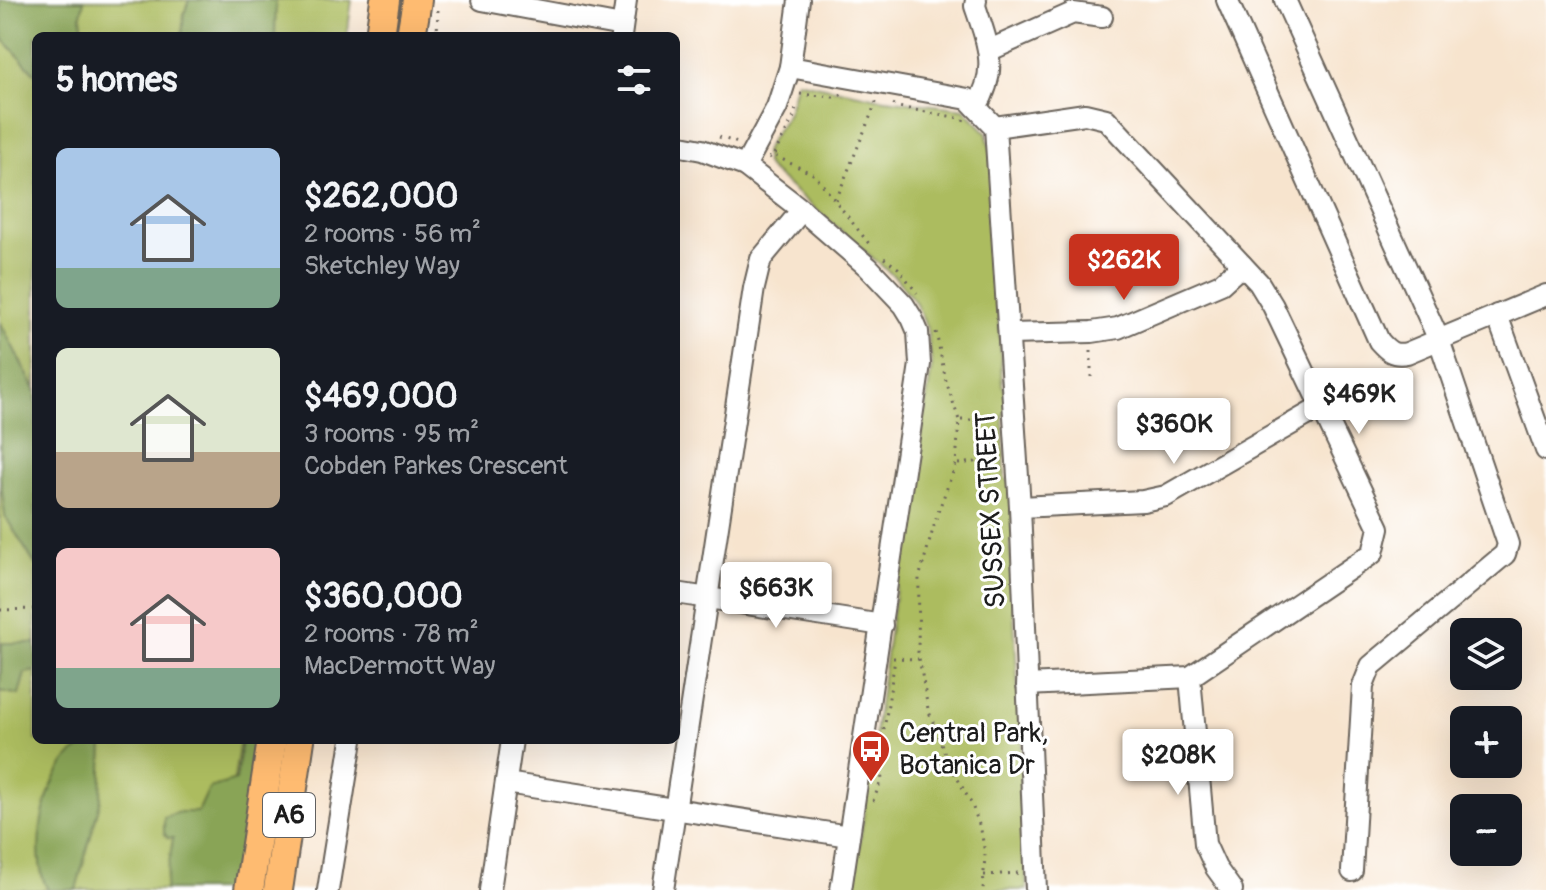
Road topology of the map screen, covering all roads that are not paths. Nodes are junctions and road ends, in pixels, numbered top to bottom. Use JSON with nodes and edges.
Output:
{"nodes":[{"id":1,"x":385,"y":0,"type":"edge"},
{"id":2,"x":417,"y":0,"type":"edge"},
{"id":3,"x":482,"y":0,"type":"edge"},
{"id":4,"x":626,"y":0,"type":"edge"},
{"id":5,"x":799,"y":0,"type":"edge"},
{"id":6,"x":976,"y":0,"type":"edge"},
{"id":7,"x":1227,"y":0,"type":"edge"},
{"id":8,"x":1285,"y":0,"type":"edge"},
{"id":9,"x":1102,"y":17,"type":"dead end"},
{"id":10,"x":621,"y":31,"type":"edge"},
{"id":11,"x":381,"y":32,"type":"edge"},
{"id":12,"x":412,"y":32,"type":"edge"},
{"id":13,"x":990,"y":50,"type":"junction"},
{"id":14,"x":790,"y":67,"type":"junction"},
{"id":15,"x":976,"y":107,"type":"junction"},
{"id":16,"x":995,"y":127,"type":"junction"},
{"id":17,"x":680,"y":146,"type":"edge"},
{"id":18,"x":751,"y":170,"type":"junction"},
{"id":19,"x":802,"y":210,"type":"junction"},
{"id":20,"x":1242,"y":265,"type":"junction"},
{"id":21,"x":1546,"y":295,"type":"edge"},
{"id":22,"x":1497,"y":315,"type":"junction"},
{"id":23,"x":1009,"y":334,"type":"junction"},
{"id":24,"x":1439,"y":340,"type":"junction"},
{"id":25,"x":1321,"y":407,"type":"junction"},
{"id":26,"x":1546,"y":450,"type":"edge"},
{"id":27,"x":1020,"y":507,"type":"junction"},
{"id":28,"x":680,"y":594,"type":"edge"},
{"id":29,"x":707,"y":597,"type":"junction"},
{"id":30,"x":882,"y":625,"type":"junction"},
{"id":31,"x":1190,"y":677,"type":"junction"},
{"id":32,"x":1027,"y":685,"type":"junction"},
{"id":33,"x":271,"y":744,"type":"edge"},
{"id":34,"x":299,"y":744,"type":"edge"},
{"id":35,"x":351,"y":744,"type":"edge"},
{"id":36,"x":511,"y":744,"type":"edge"},
{"id":37,"x":506,"y":783,"type":"junction"},
{"id":38,"x":676,"y":809,"type":"junction"},
{"id":39,"x":849,"y":836,"type":"junction"},
{"id":40,"x":1352,"y":871,"type":"dead end"},
{"id":41,"x":1036,"y":882,"type":"edge"},
{"id":42,"x":249,"y":890,"type":"edge"},
{"id":43,"x":278,"y":890,"type":"edge"},
{"id":44,"x":328,"y":890,"type":"edge"},
{"id":45,"x":490,"y":890,"type":"edge"},
{"id":46,"x":663,"y":890,"type":"edge"},
{"id":47,"x":841,"y":890,"type":"edge"},
{"id":48,"x":1232,"y":890,"type":"edge"}],
"edges":[{"from":1,"to":11,"type":"highway"},
{"from":2,"to":12,"type":"highway"},
{"from":3,"to":10,"type":"street"},
{"from":4,"to":10,"type":"street"},
{"from":5,"to":14,"type":"street"},
{"from":6,"to":13,"type":"street"},
{"from":7,"to":24,"type":"street"},
{"from":8,"to":24,"type":"street"},
{"from":9,"to":13,"type":"street"},
{"from":13,"to":15,"type":"street"},
{"from":14,"to":15,"type":"street"},
{"from":14,"to":18,"type":"street"},
{"from":15,"to":16,"type":"street"},
{"from":16,"to":20,"type":"street"},
{"from":16,"to":23,"type":"street","name":"SUSSEX STREET"},
{"from":17,"to":18,"type":"street"},
{"from":18,"to":19,"type":"street"},
{"from":19,"to":29,"type":"street"},
{"from":19,"to":30,"type":"street"},
{"from":20,"to":23,"type":"street"},
{"from":20,"to":25,"type":"street"},
{"from":21,"to":22,"type":"street"},
{"from":22,"to":24,"type":"street"},
{"from":22,"to":26,"type":"street"},
{"from":23,"to":27,"type":"street","name":"SUSSEX STREET"},
{"from":24,"to":40,"type":"street"},
{"from":25,"to":27,"type":"street"},
{"from":25,"to":31,"type":"street"},
{"from":27,"to":32,"type":"street","name":"SUSSEX STREET"},
{"from":28,"to":29,"type":"street"},
{"from":29,"to":30,"type":"street"},
{"from":29,"to":38,"type":"street"},
{"from":30,"to":39,"type":"street"},
{"from":31,"to":32,"type":"street"},
{"from":31,"to":48,"type":"street"},
{"from":32,"to":41,"type":"street","name":"SUSSEX STREET"},
{"from":33,"to":42,"type":"highway","number":"A6"},
{"from":34,"to":43,"type":"highway","number":"A6"},
{"from":35,"to":44,"type":"street"},
{"from":36,"to":37,"type":"street"},
{"from":37,"to":38,"type":"street"},
{"from":37,"to":45,"type":"street"},
{"from":38,"to":39,"type":"street"},
{"from":38,"to":46,"type":"street"},
{"from":39,"to":47,"type":"street"}]}
